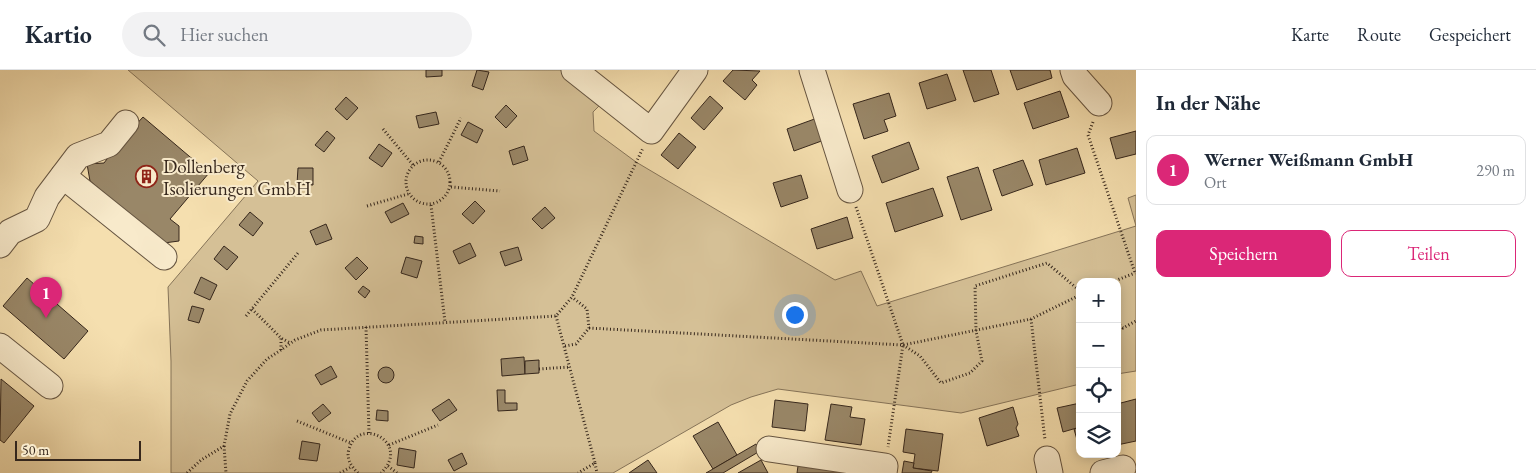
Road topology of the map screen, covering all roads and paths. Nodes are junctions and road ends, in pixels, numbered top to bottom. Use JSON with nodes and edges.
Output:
{"nodes":[{"id":1,"x":574,"y":70,"type":"edge"},
{"id":2,"x":695,"y":70,"type":"edge"},
{"id":3,"x":812,"y":70,"type":"edge"},
{"id":4,"x":1073,"y":70,"type":"edge"},
{"id":5,"x":1099,"y":103,"type":"joint"},
{"id":6,"x":461,"y":118,"type":"dead end"},
{"id":7,"x":126,"y":122,"type":"dead end"},
{"id":8,"x":383,"y":129,"type":"dead end"},
{"id":9,"x":651,"y":131,"type":"junction"},
{"id":10,"x":439,"y":162,"type":"junction"},
{"id":11,"x":413,"y":165,"type":"junction"},
{"id":12,"x":63,"y":176,"type":"junction"},
{"id":13,"x":451,"y":187,"type":"junction"},
{"id":14,"x":850,"y":190,"type":"joint"},
{"id":15,"x":500,"y":191,"type":"dead end"},
{"id":16,"x":408,"y":194,"type":"junction"},
{"id":17,"x":432,"y":205,"type":"junction"},
{"id":18,"x":367,"y":206,"type":"dead end"},
{"id":19,"x":0,"y":245,"type":"edge"},
{"id":20,"x":298,"y":253,"type":"dead end"},
{"id":21,"x":164,"y":257,"type":"dead end"},
{"id":22,"x":1135,"y":273,"type":"edge"},
{"id":23,"x":1121,"y":278,"type":"edge"},
{"id":24,"x":1076,"y":289,"type":"edge"},
{"id":25,"x":1076,"y":295,"type":"edge"},
{"id":26,"x":572,"y":297,"type":"junction"},
{"id":27,"x":252,"y":309,"type":"junction"},
{"id":28,"x":246,"y":316,"type":"dead end"},
{"id":29,"x":556,"y":316,"type":"junction"},
{"id":30,"x":1031,"y":319,"type":"junction"},
{"id":31,"x":1136,"y":321,"type":"edge"},
{"id":32,"x":446,"y":322,"type":"junction"},
{"id":33,"x":1121,"y":326,"type":"edge"},
{"id":34,"x":366,"y":327,"type":"junction"},
{"id":35,"x":589,"y":328,"type":"junction"},
{"id":36,"x":976,"y":330,"type":"junction"},
{"id":37,"x":281,"y":338,"type":"junction"},
{"id":38,"x":291,"y":343,"type":"junction"},
{"id":39,"x":903,"y":345,"type":"junction"},
{"id":40,"x":0,"y":346,"type":"edge"},
{"id":41,"x":565,"y":346,"type":"junction"},
{"id":42,"x":280,"y":350,"type":"junction"},
{"id":43,"x":570,"y":367,"type":"junction"},
{"id":44,"x":539,"y":369,"type":"dead end"},
{"id":45,"x":50,"y":386,"type":"dead end"},
{"id":46,"x":297,"y":421,"type":"dead end"},
{"id":47,"x":438,"y":425,"type":"dead end"},
{"id":48,"x":369,"y":433,"type":"junction"},
{"id":49,"x":351,"y":443,"type":"junction"},
{"id":50,"x":389,"y":445,"type":"junction"},
{"id":51,"x":224,"y":446,"type":"junction"},
{"id":52,"x":769,"y":449,"type":"dead end"},
{"id":53,"x":595,"y":463,"type":"junction"},
{"id":54,"x":388,"y":466,"type":"junction"},
{"id":55,"x":1048,"y":466,"type":"edge"},
{"id":56,"x":351,"y":467,"type":"junction"},
{"id":57,"x":885,"y":469,"type":"edge"},
{"id":58,"x":188,"y":473,"type":"edge"},
{"id":59,"x":226,"y":473,"type":"edge"},
{"id":60,"x":340,"y":473,"type":"edge"},
{"id":61,"x":358,"y":473,"type":"edge"},
{"id":62,"x":381,"y":473,"type":"edge"},
{"id":63,"x":397,"y":473,"type":"edge"},
{"id":64,"x":578,"y":473,"type":"edge"},
{"id":65,"x":597,"y":473,"type":"edge"}],
"edges":[{"from":1,"to":9,"type":"street"},
{"from":2,"to":9,"type":"street"},
{"from":3,"to":14,"type":"street"},
{"from":4,"to":5,"type":"street"},
{"from":5,"to":22,"type":"path"},
{"from":6,"to":10,"type":"path"},
{"from":7,"to":12,"type":"street"},
{"from":8,"to":11,"type":"path"},
{"from":9,"to":26,"type":"path"},
{"from":10,"to":11,"type":"path"},
{"from":10,"to":13,"type":"path"},
{"from":11,"to":16,"type":"path"},
{"from":12,"to":19,"type":"street"},
{"from":12,"to":21,"type":"street"},
{"from":13,"to":15,"type":"path"},
{"from":13,"to":17,"type":"path"},
{"from":14,"to":39,"type":"path"},
{"from":16,"to":17,"type":"path"},
{"from":16,"to":18,"type":"path"},
{"from":17,"to":32,"type":"path"},
{"from":20,"to":27,"type":"path"},
{"from":22,"to":23,"type":"path"},
{"from":24,"to":36,"type":"path"},
{"from":25,"to":30,"type":"path"},
{"from":26,"to":29,"type":"path"},
{"from":26,"to":35,"type":"path"},
{"from":27,"to":28,"type":"path"},
{"from":27,"to":37,"type":"path"},
{"from":29,"to":32,"type":"path"},
{"from":29,"to":41,"type":"path"},
{"from":30,"to":36,"type":"path"},
{"from":30,"to":55,"type":"path"},
{"from":31,"to":33,"type":"path"},
{"from":32,"to":34,"type":"path"},
{"from":34,"to":38,"type":"path"},
{"from":34,"to":48,"type":"path"},
{"from":35,"to":39,"type":"path"},
{"from":35,"to":41,"type":"path"},
{"from":36,"to":39,"type":"path"},
{"from":36,"to":39,"type":"path"},
{"from":37,"to":38,"type":"path"},
{"from":37,"to":42,"type":"path"},
{"from":38,"to":42,"type":"path"},
{"from":39,"to":57,"type":"path"},
{"from":40,"to":45,"type":"street"},
{"from":41,"to":43,"type":"path"},
{"from":42,"to":51,"type":"path"},
{"from":43,"to":44,"type":"path"},
{"from":43,"to":53,"type":"path"},
{"from":46,"to":49,"type":"path"},
{"from":47,"to":50,"type":"path"},
{"from":48,"to":49,"type":"path"},
{"from":48,"to":50,"type":"path"},
{"from":49,"to":56,"type":"path"},
{"from":50,"to":54,"type":"path"},
{"from":51,"to":58,"type":"path"},
{"from":51,"to":59,"type":"path"},
{"from":52,"to":57,"type":"street"},
{"from":53,"to":64,"type":"path"},
{"from":53,"to":65,"type":"path"},
{"from":54,"to":62,"type":"path"},
{"from":54,"to":63,"type":"path"},
{"from":56,"to":60,"type":"path"},
{"from":56,"to":61,"type":"path"}]}
